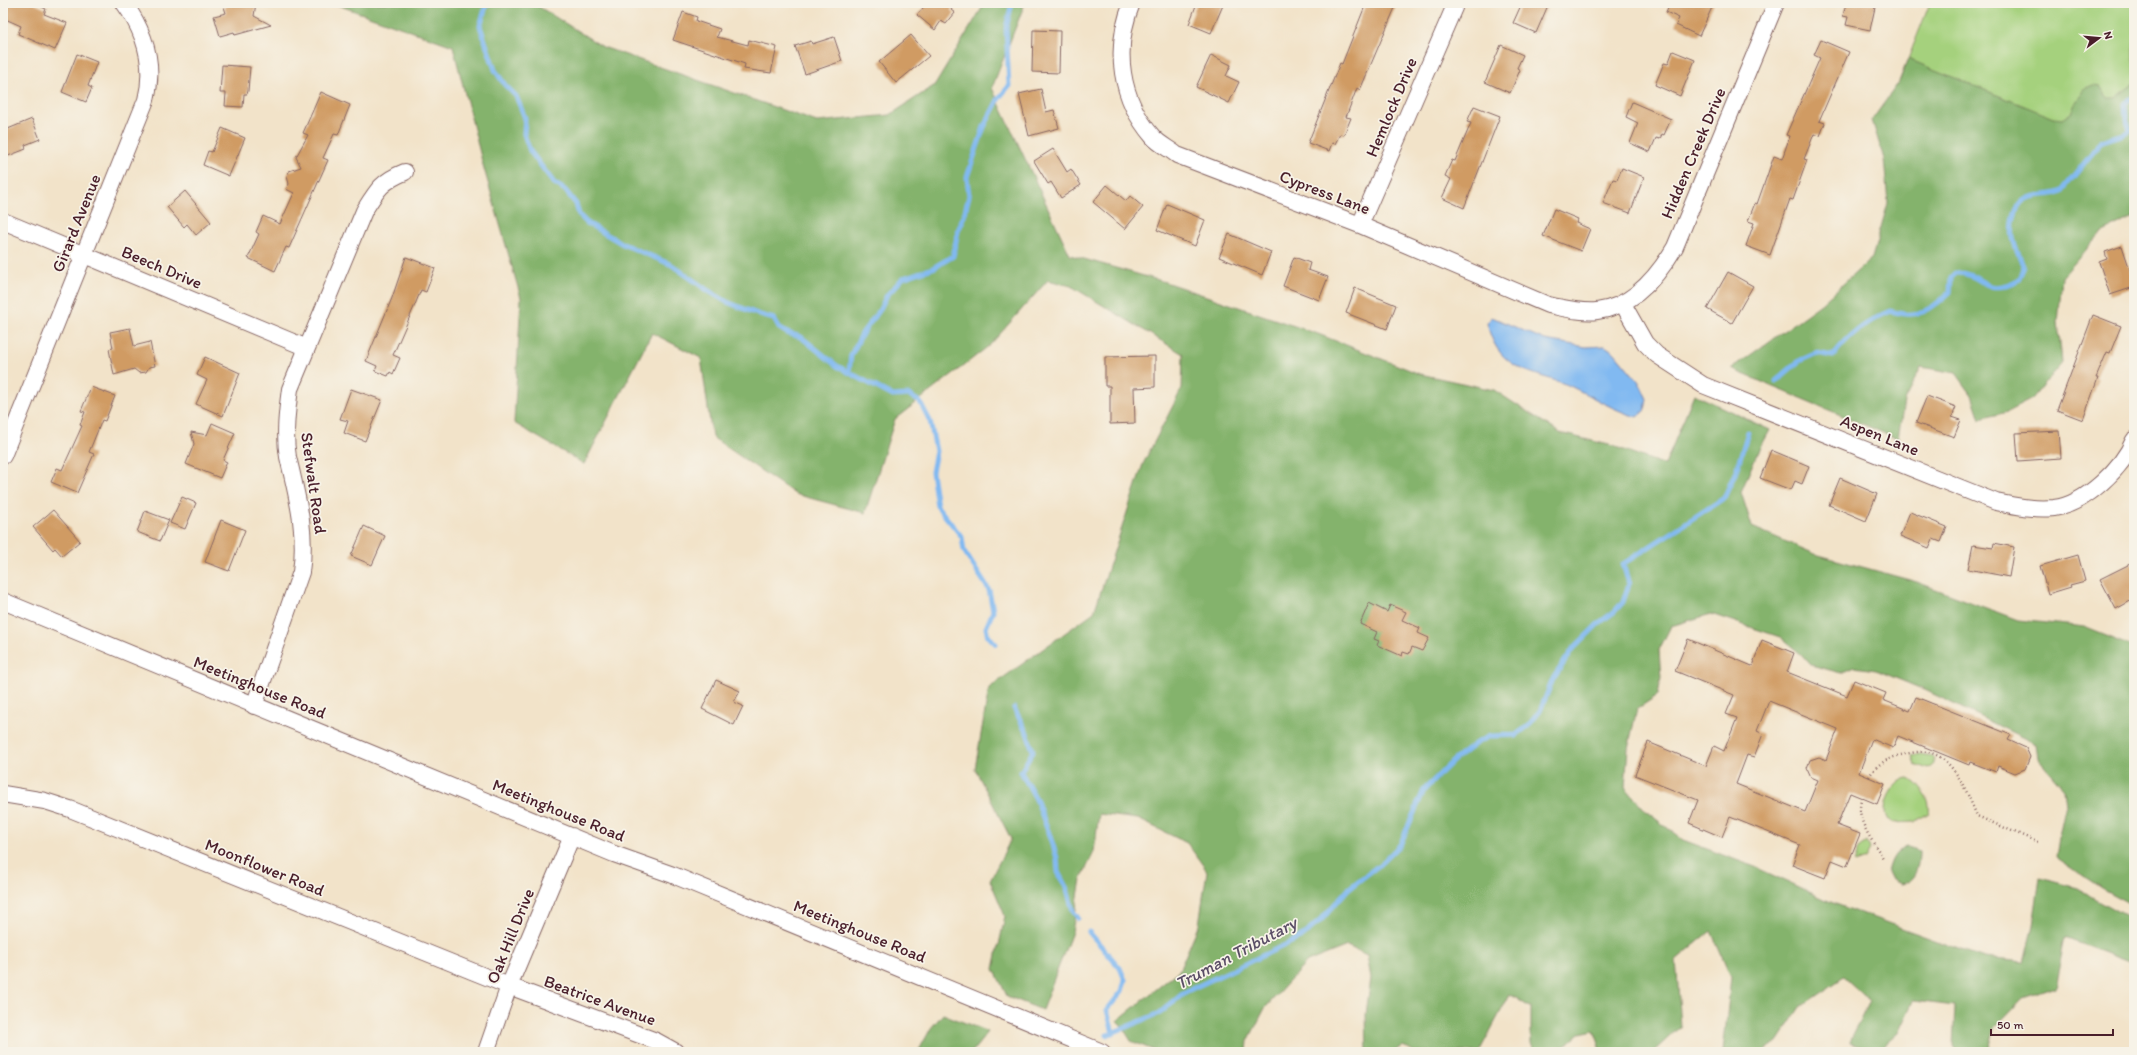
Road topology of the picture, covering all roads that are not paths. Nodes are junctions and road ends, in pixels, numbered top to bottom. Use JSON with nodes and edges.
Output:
{"nodes":[{"id":1,"x":124,"y":3,"type":"edge"},
{"id":2,"x":1132,"y":3,"type":"edge"},
{"id":3,"x":1456,"y":3,"type":"edge"},
{"id":4,"x":1776,"y":3,"type":"edge"},
{"id":5,"x":405,"y":172,"type":"dead end"},
{"id":6,"x":3,"y":221,"type":"edge"},
{"id":7,"x":1360,"y":225,"type":"junction"},
{"id":8,"x":83,"y":254,"type":"junction"},
{"id":9,"x":1623,"y":304,"type":"junction"},
{"id":10,"x":307,"y":348,"type":"junction"},
{"id":11,"x":2134,"y":440,"type":"edge"},
{"id":12,"x":3,"y":456,"type":"edge"},
{"id":13,"x":3,"y":601,"type":"edge"},
{"id":14,"x":254,"y":706,"type":"junction"},
{"id":15,"x":3,"y":794,"type":"edge"},
{"id":16,"x":572,"y":836,"type":"junction"},
{"id":17,"x":509,"y":986,"type":"junction"},
{"id":18,"x":486,"y":1052,"type":"edge"},
{"id":19,"x":676,"y":1052,"type":"edge"},
{"id":20,"x":1102,"y":1052,"type":"edge"}],
"edges":[{"from":1,"to":8,"type":"street","name":"Girard Avenue"},
{"from":2,"to":7,"type":"street","name":"Cypress Lane"},
{"from":3,"to":7,"type":"street","name":"Hemlock Drive"},
{"from":4,"to":9,"type":"street","name":"Hidden Creek Drive"},
{"from":5,"to":10,"type":"street","name":"Stefwalt Road"},
{"from":6,"to":8,"type":"street","name":"Beech Drive"},
{"from":7,"to":9,"type":"street","name":"Cypress Lane"},
{"from":8,"to":10,"type":"street","name":"Beech Drive"},
{"from":8,"to":12,"type":"street","name":"Girard Avenue"},
{"from":9,"to":11,"type":"street","name":"Aspen Lane"},
{"from":10,"to":14,"type":"street","name":"Stefwalt Road"},
{"from":13,"to":14,"type":"street","name":"Meetinghouse Road"},
{"from":14,"to":16,"type":"street","name":"Meetinghouse Road"},
{"from":15,"to":17,"type":"street","name":"Moonflower Road"},
{"from":16,"to":17,"type":"street","name":"Oak Hill Drive"},
{"from":16,"to":20,"type":"street","name":"Meetinghouse Road"},
{"from":17,"to":18,"type":"street","name":"Oak Hill Drive"},
{"from":17,"to":19,"type":"street","name":"Beatrice Avenue"}]}
